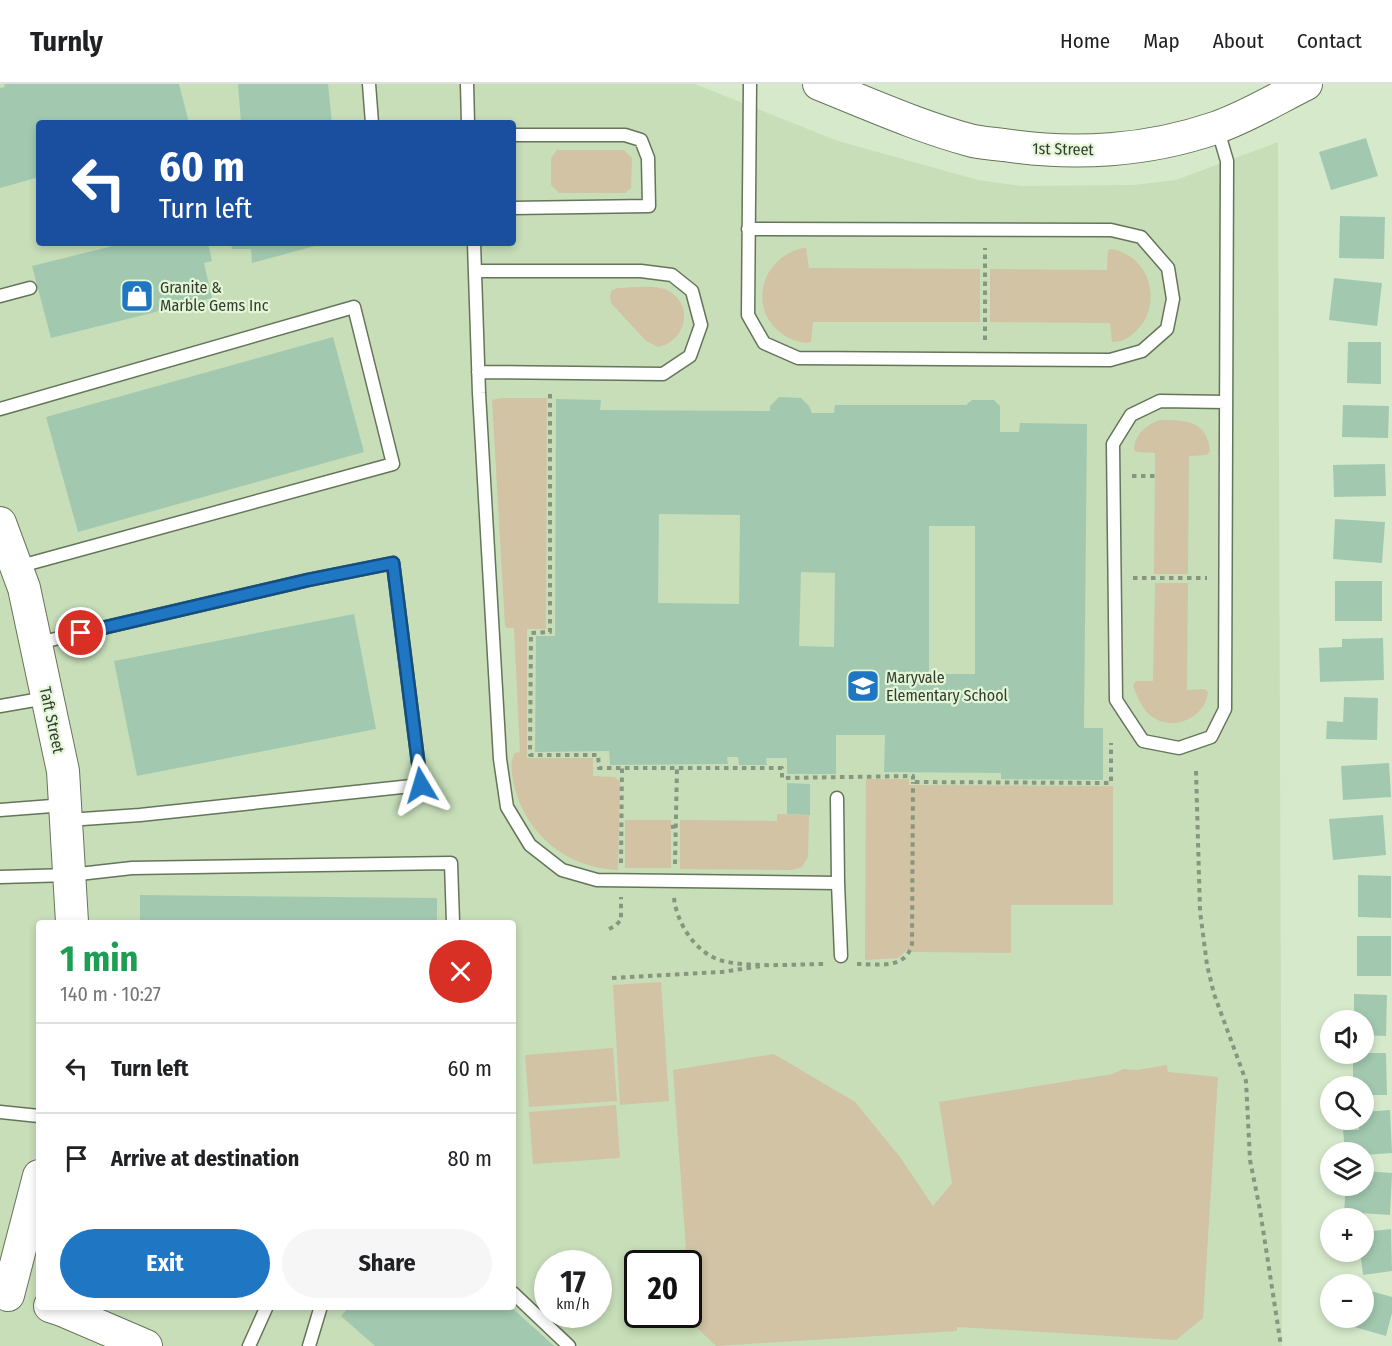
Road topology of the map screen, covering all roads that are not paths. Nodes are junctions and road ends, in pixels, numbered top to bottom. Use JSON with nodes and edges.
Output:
{"nodes":[{"id":1,"x":369,"y":84,"type":"edge"},
{"id":2,"x":466,"y":84,"type":"edge"},
{"id":3,"x":750,"y":84,"type":"edge"},
{"id":4,"x":819,"y":84,"type":"edge"},
{"id":5,"x":1305,"y":84,"type":"edge"},
{"id":6,"x":372,"y":120,"type":"edge"},
{"id":7,"x":468,"y":120,"type":"edge"},
{"id":8,"x":1216,"y":127,"type":"junction"},
{"id":9,"x":516,"y":135,"type":"edge"},
{"id":10,"x":516,"y":208,"type":"edge"},
{"id":11,"x":748,"y":229,"type":"junction"},
{"id":12,"x":474,"y":246,"type":"edge"},
{"id":13,"x":475,"y":271,"type":"junction"},
{"id":14,"x":30,"y":288,"type":"dead end"},
{"id":15,"x":0,"y":296,"type":"edge"},
{"id":16,"x":478,"y":372,"type":"junction"},
{"id":17,"x":1226,"y":402,"type":"junction"},
{"id":18,"x":0,"y":409,"type":"edge"},
{"id":19,"x":0,"y":523,"type":"edge"},
{"id":20,"x":9,"y":560,"type":"edge"},
{"id":21,"x":36,"y":643,"type":"junction"},
{"id":22,"x":47,"y":698,"type":"junction"},
{"id":23,"x":0,"y":706,"type":"edge"},
{"id":24,"x":837,"y":798,"type":"dead end"},
{"id":25,"x":0,"y":810,"type":"edge"},
{"id":26,"x":66,"y":812,"type":"junction"},
{"id":27,"x":70,"y":874,"type":"junction"},
{"id":28,"x":0,"y":877,"type":"edge"},
{"id":29,"x":838,"y":883,"type":"junction"},
{"id":30,"x":72,"y":920,"type":"edge"},
{"id":31,"x":453,"y":920,"type":"edge"},
{"id":32,"x":841,"y":956,"type":"dead end"},
{"id":33,"x":0,"y":1112,"type":"edge"},
{"id":34,"x":36,"y":1116,"type":"edge"},
{"id":35,"x":36,"y":1186,"type":"edge"},
{"id":36,"x":4,"y":1294,"type":"edge"},
{"id":37,"x":516,"y":1296,"type":"edge"},
{"id":38,"x":36,"y":1303,"type":"edge"},
{"id":39,"x":57,"y":1310,"type":"edge"},
{"id":40,"x":265,"y":1310,"type":"edge"},
{"id":41,"x":320,"y":1310,"type":"edge"},
{"id":42,"x":108,"y":1338,"type":"edge"},
{"id":43,"x":146,"y":1346,"type":"edge"},
{"id":44,"x":249,"y":1346,"type":"edge"},
{"id":45,"x":309,"y":1346,"type":"edge"},
{"id":46,"x":569,"y":1346,"type":"edge"}],
"edges":[{"from":1,"to":6,"type":"lane"},
{"from":2,"to":7,"type":"lane"},
{"from":3,"to":11,"type":"lane"},
{"from":4,"to":8,"type":"street","name":"1st Street"},
{"from":5,"to":8,"type":"street","name":"1st Street"},
{"from":8,"to":17,"type":"lane"},
{"from":9,"to":10,"type":"lane"},
{"from":11,"to":11,"type":"lane"},
{"from":12,"to":13,"type":"lane"},
{"from":13,"to":16,"type":"lane"},
{"from":13,"to":16,"type":"lane"},
{"from":14,"to":15,"type":"lane"},
{"from":16,"to":29,"type":"lane"},
{"from":17,"to":17,"type":"lane"},
{"from":18,"to":20,"type":"lane"},
{"from":19,"to":20,"type":"street","name":"Taft Street"},
{"from":20,"to":21,"type":"street","name":"Taft Street"},
{"from":21,"to":22,"type":"street","name":"Taft Street"},
{"from":21,"to":26,"type":"lane"},
{"from":22,"to":23,"type":"lane"},
{"from":22,"to":26,"type":"street","name":"Taft Street"},
{"from":24,"to":29,"type":"lane"},
{"from":25,"to":26,"type":"lane"},
{"from":26,"to":27,"type":"street","name":"Taft Street"},
{"from":27,"to":28,"type":"lane"},
{"from":27,"to":30,"type":"street","name":"Taft Street"},
{"from":27,"to":31,"type":"lane"},
{"from":29,"to":32,"type":"lane"},
{"from":33,"to":34,"type":"lane"},
{"from":35,"to":36,"type":"street"},
{"from":36,"to":38,"type":"street"},
{"from":37,"to":46,"type":"lane"},
{"from":39,"to":42,"type":"street"},
{"from":40,"to":44,"type":"lane"},
{"from":41,"to":45,"type":"lane"},
{"from":42,"to":43,"type":"street"}]}
